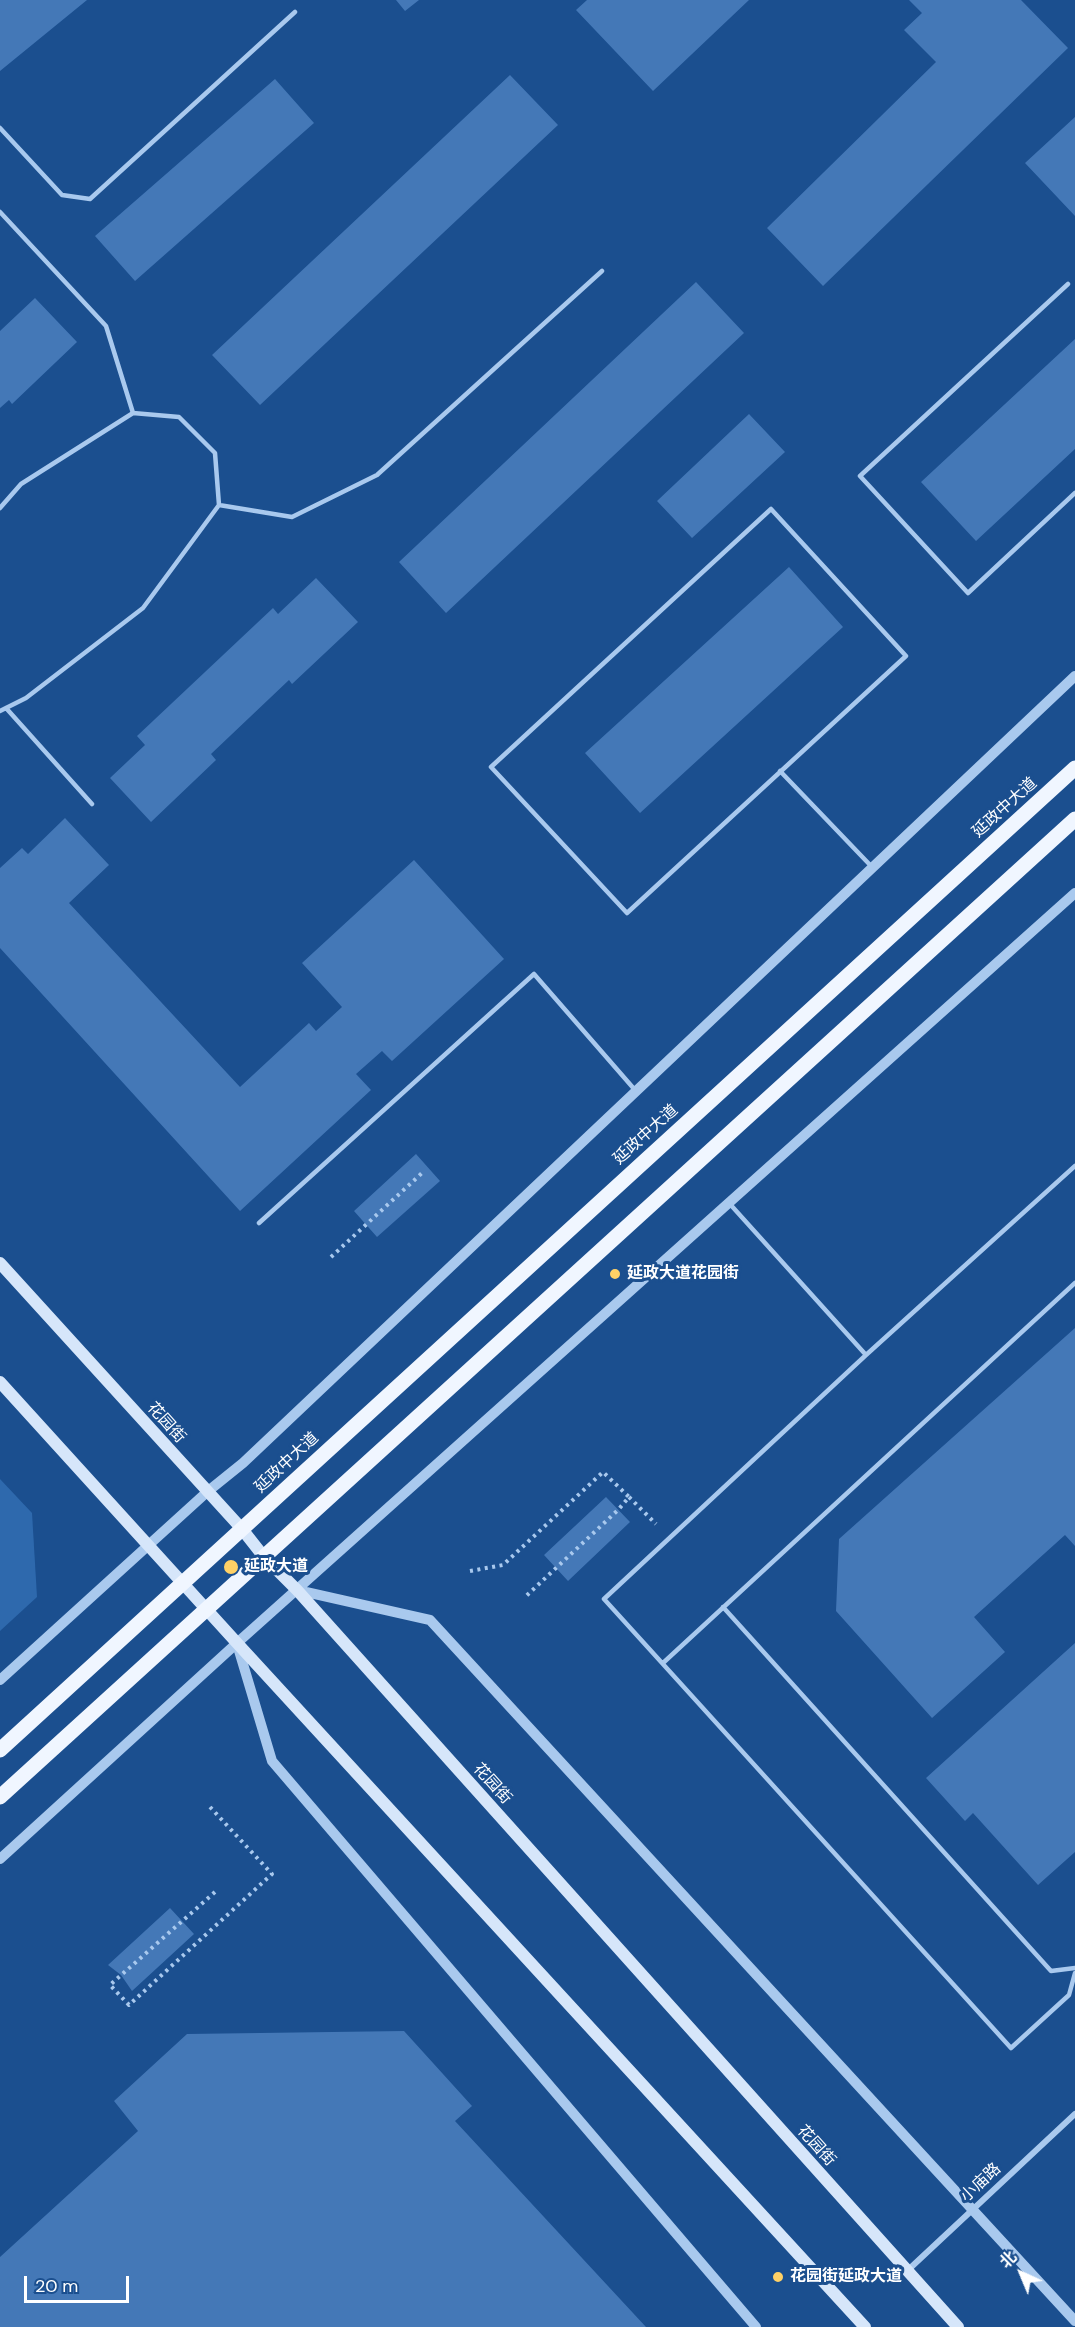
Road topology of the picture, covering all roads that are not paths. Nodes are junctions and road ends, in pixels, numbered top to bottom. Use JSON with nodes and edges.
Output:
{"nodes":[{"id":1,"x":295,"y":12,"type":"dead end"},
{"id":2,"x":0,"y":128,"type":"edge"},
{"id":3,"x":0,"y":212,"type":"edge"},
{"id":4,"x":602,"y":271,"type":"dead end"},
{"id":5,"x":1068,"y":284,"type":"dead end"},
{"id":6,"x":133,"y":413,"type":"junction"},
{"id":7,"x":1075,"y":494,"type":"edge"},
{"id":8,"x":219,"y":505,"type":"junction"},
{"id":9,"x":0,"y":508,"type":"edge"},
{"id":10,"x":1075,"y":676,"type":"edge"},
{"id":11,"x":6,"y":708,"type":"junction"},
{"id":12,"x":0,"y":711,"type":"edge"},
{"id":13,"x":1075,"y":768,"type":"edge"},
{"id":14,"x":780,"y":771,"type":"junction"},
{"id":15,"x":92,"y":804,"type":"dead end"},
{"id":16,"x":1075,"y":819,"type":"edge"},
{"id":17,"x":872,"y":867,"type":"junction"},
{"id":18,"x":1075,"y":893,"type":"edge"},
{"id":19,"x":635,"y":1090,"type":"junction"},
{"id":20,"x":1075,"y":1166,"type":"edge"},
{"id":21,"x":729,"y":1203,"type":"junction"},
{"id":22,"x":259,"y":1223,"type":"dead end"},
{"id":23,"x":0,"y":1263,"type":"edge"},
{"id":24,"x":1075,"y":1282,"type":"edge"},
{"id":25,"x":866,"y":1355,"type":"junction"},
{"id":26,"x":0,"y":1382,"type":"edge"},
{"id":27,"x":207,"y":1492,"type":"junction"},
{"id":28,"x":242,"y":1529,"type":"junction"},
{"id":29,"x":148,"y":1545,"type":"junction"},
{"id":30,"x":264,"y":1557,"type":"junction"},
{"id":31,"x":182,"y":1584,"type":"junction"},
{"id":32,"x":297,"y":1590,"type":"junction"},
{"id":33,"x":723,"y":1607,"type":"junction"},
{"id":34,"x":206,"y":1610,"type":"junction"},
{"id":35,"x":237,"y":1643,"type":"junction"},
{"id":36,"x":663,"y":1663,"type":"junction"},
{"id":37,"x":0,"y":1680,"type":"edge"},
{"id":38,"x":0,"y":1750,"type":"edge"},
{"id":39,"x":0,"y":1797,"type":"edge"},
{"id":40,"x":0,"y":1860,"type":"edge"},
{"id":41,"x":1075,"y":1968,"type":"edge"},
{"id":42,"x":1075,"y":1973,"type":"edge"},
{"id":43,"x":1075,"y":2114,"type":"edge"},
{"id":44,"x":973,"y":2209,"type":"junction"},
{"id":45,"x":906,"y":2271,"type":"junction"},
{"id":46,"x":1075,"y":2321,"type":"edge"},
{"id":47,"x":756,"y":2327,"type":"edge"},
{"id":48,"x":865,"y":2327,"type":"edge"},
{"id":49,"x":958,"y":2327,"type":"edge"}],
"edges":[{"from":1,"to":2,"type":"lane"},
{"from":3,"to":6,"type":"lane"},
{"from":4,"to":8,"type":"lane"},
{"from":5,"to":7,"type":"lane"},
{"from":6,"to":8,"type":"lane"},
{"from":6,"to":9,"type":"lane"},
{"from":8,"to":11,"type":"lane"},
{"from":10,"to":17,"type":"street"},
{"from":11,"to":12,"type":"lane"},
{"from":11,"to":15,"type":"lane"},
{"from":13,"to":28,"type":"main road","name":"延政中大道"},
{"from":14,"to":14,"type":"lane"},
{"from":14,"to":17,"type":"lane"},
{"from":16,"to":30,"type":"main road"},
{"from":17,"to":19,"type":"street"},
{"from":18,"to":21,"type":"street"},
{"from":19,"to":22,"type":"lane"},
{"from":19,"to":27,"type":"street"},
{"from":20,"to":25,"type":"lane"},
{"from":21,"to":25,"type":"lane"},
{"from":21,"to":32,"type":"street"},
{"from":23,"to":27,"type":"main road","name":"花园街"},
{"from":24,"to":33,"type":"lane"},
{"from":25,"to":36,"type":"lane"},
{"from":26,"to":29,"type":"main road"},
{"from":27,"to":28,"type":"main road","name":"花园街"},
{"from":27,"to":29,"type":"street"},
{"from":28,"to":30,"type":"main road","name":"花园街"},
{"from":28,"to":31,"type":"main road","name":"延政中大道"},
{"from":29,"to":31,"type":"main road"},
{"from":29,"to":37,"type":"street"},
{"from":30,"to":32,"type":"main road","name":"花园街"},
{"from":30,"to":34,"type":"main road"},
{"from":31,"to":34,"type":"main road"},
{"from":31,"to":38,"type":"main road"},
{"from":32,"to":35,"type":"street"},
{"from":32,"to":44,"type":"street"},
{"from":32,"to":45,"type":"main road","name":"花园街"},
{"from":33,"to":36,"type":"lane"},
{"from":33,"to":41,"type":"lane"},
{"from":34,"to":35,"type":"main road"},
{"from":34,"to":39,"type":"main road"},
{"from":35,"to":40,"type":"street"},
{"from":35,"to":47,"type":"street"},
{"from":35,"to":48,"type":"main road"},
{"from":36,"to":42,"type":"lane"},
{"from":43,"to":44,"type":"street","name":"小庙路"},
{"from":44,"to":45,"type":"street","name":"小庙路"},
{"from":44,"to":46,"type":"street"},
{"from":45,"to":49,"type":"main road","name":"花园街"}]}
